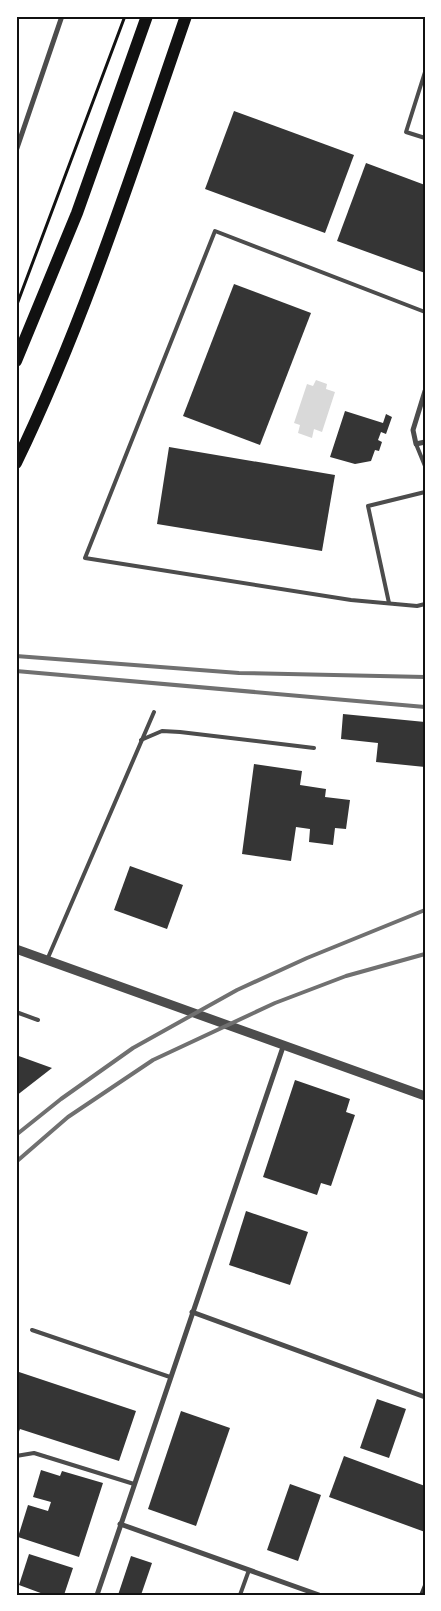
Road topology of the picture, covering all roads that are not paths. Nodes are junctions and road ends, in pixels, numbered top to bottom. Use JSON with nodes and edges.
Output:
{"nodes":[{"id":1,"x":62,"y":16,"type":"edge"},
{"id":2,"x":147,"y":16,"type":"edge"},
{"id":3,"x":186,"y":16,"type":"edge"},
{"id":4,"x":425,"y":72,"type":"edge"},
{"id":5,"x":425,"y":138,"type":"edge"},
{"id":6,"x":16,"y":151,"type":"edge"},
{"id":7,"x":425,"y":312,"type":"edge"},
{"id":8,"x":16,"y":361,"type":"edge"},
{"id":9,"x":425,"y":391,"type":"edge"},
{"id":10,"x":425,"y":442,"type":"edge"},
{"id":11,"x":416,"y":444,"type":"junction"},
{"id":12,"x":16,"y":463,"type":"edge"},
{"id":13,"x":425,"y":466,"type":"edge"},
{"id":14,"x":425,"y":492,"type":"edge"},
{"id":15,"x":390,"y":603,"type":"junction"},
{"id":16,"x":425,"y":604,"type":"edge"},
{"id":17,"x":154,"y":712,"type":"dead end"},
{"id":18,"x":141,"y":740,"type":"junction"},
{"id":19,"x":314,"y":748,"type":"dead end"},
{"id":20,"x":16,"y":949,"type":"edge"},
{"id":21,"x":48,"y":960,"type":"junction"},
{"id":22,"x":16,"y":1012,"type":"edge"},
{"id":23,"x":38,"y":1020,"type":"dead end"},
{"id":24,"x":284,"y":1044,"type":"junction"},
{"id":25,"x":425,"y":1096,"type":"edge"},
{"id":26,"x":192,"y":1312,"type":"junction"},
{"id":27,"x":32,"y":1330,"type":"dead end"},
{"id":28,"x":170,"y":1377,"type":"junction"},
{"id":29,"x":425,"y":1397,"type":"edge"},
{"id":30,"x":16,"y":1456,"type":"edge"},
{"id":31,"x":134,"y":1484,"type":"junction"},
{"id":32,"x":120,"y":1524,"type":"junction"},
{"id":33,"x":250,"y":1570,"type":"junction"},
{"id":34,"x":97,"y":1595,"type":"edge"},
{"id":35,"x":240,"y":1595,"type":"edge"},
{"id":36,"x":319,"y":1595,"type":"edge"}],
"edges":[{"from":1,"to":6,"type":"street"},
{"from":2,"to":8,"type":"main road"},
{"from":3,"to":12,"type":"main road"},
{"from":4,"to":5,"type":"lane"},
{"from":7,"to":15,"type":"lane"},
{"from":9,"to":11,"type":"street"},
{"from":10,"to":11,"type":"street"},
{"from":11,"to":13,"type":"lane"},
{"from":14,"to":15,"type":"lane"},
{"from":15,"to":16,"type":"lane"},
{"from":17,"to":18,"type":"lane"},
{"from":18,"to":19,"type":"lane"},
{"from":18,"to":21,"type":"lane"},
{"from":20,"to":21,"type":"street"},
{"from":21,"to":24,"type":"street"},
{"from":22,"to":23,"type":"lane"},
{"from":24,"to":25,"type":"street"},
{"from":24,"to":26,"type":"street"},
{"from":26,"to":28,"type":"street"},
{"from":26,"to":29,"type":"street"},
{"from":27,"to":28,"type":"lane"},
{"from":28,"to":31,"type":"street"},
{"from":30,"to":31,"type":"lane"},
{"from":31,"to":32,"type":"street"},
{"from":32,"to":33,"type":"street"},
{"from":32,"to":34,"type":"street"},
{"from":33,"to":35,"type":"lane"},
{"from":33,"to":36,"type":"street"}]}
